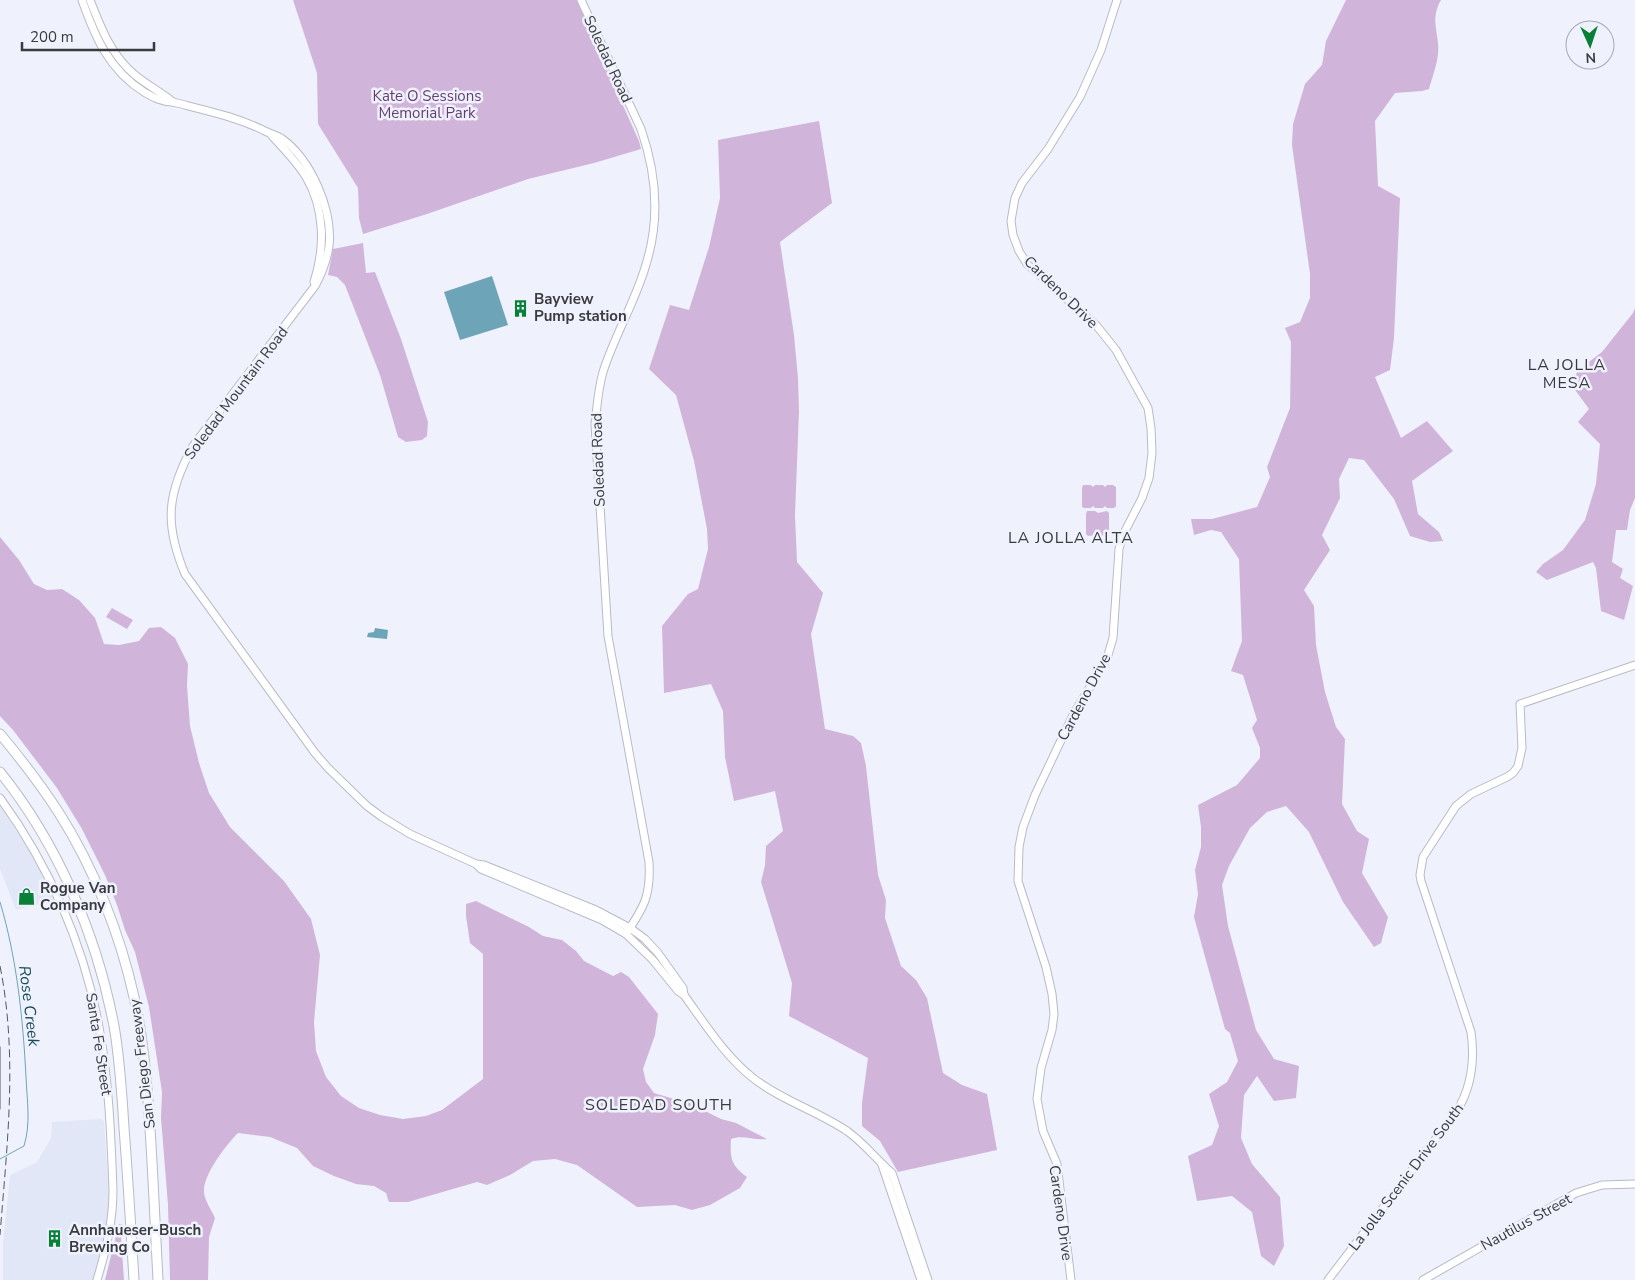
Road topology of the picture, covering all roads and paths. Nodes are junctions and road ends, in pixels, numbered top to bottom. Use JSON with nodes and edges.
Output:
{"nodes":[{"id":1,"x":82,"y":0,"type":"edge"},
{"id":2,"x":90,"y":0,"type":"edge"},
{"id":3,"x":581,"y":0,"type":"edge"},
{"id":4,"x":1117,"y":0,"type":"edge"},
{"id":5,"x":173,"y":102,"type":"junction"},
{"id":6,"x":270,"y":134,"type":"junction"},
{"id":7,"x":310,"y":293,"type":"junction"},
{"id":8,"x":1635,"y":665,"type":"edge"},
{"id":9,"x":0,"y":734,"type":"edge"},
{"id":10,"x":0,"y":772,"type":"edge"},
{"id":11,"x":0,"y":798,"type":"edge"},
{"id":12,"x":628,"y":931,"type":"junction"},
{"id":13,"x":882,"y":1165,"type":"junction"},
{"id":14,"x":1635,"y":1184,"type":"edge"},
{"id":15,"x":97,"y":1280,"type":"edge"},
{"id":16,"x":134,"y":1280,"type":"edge"},
{"id":17,"x":158,"y":1280,"type":"edge"},
{"id":18,"x":921,"y":1280,"type":"edge"},
{"id":19,"x":928,"y":1280,"type":"edge"},
{"id":20,"x":1070,"y":1280,"type":"edge"},
{"id":21,"x":1328,"y":1280,"type":"edge"},
{"id":22,"x":1423,"y":1280,"type":"edge"}],
"edges":[{"from":1,"to":5,"type":"street","name":"Soledad Mountain Road"},
{"from":2,"to":5,"type":"street","name":"Soledad Mountain Road"},
{"from":3,"to":12,"type":"street","name":"Soledad Road"},
{"from":4,"to":20,"type":"street","name":"Cardeno Drive"},
{"from":5,"to":6,"type":"street","name":"Soledad Mountain Road"},
{"from":6,"to":7,"type":"street"},
{"from":6,"to":7,"type":"street","name":"Soledad Mountain Road"},
{"from":7,"to":12,"type":"street","name":"Soledad Mountain Road"},
{"from":8,"to":21,"type":"street","name":"La Jolla Scenic Drive South"},
{"from":9,"to":17,"type":"highway","name":"San Diego Freeway"},
{"from":10,"to":16,"type":"highway","name":"San Diego Freeway"},
{"from":11,"to":15,"type":"street","name":"Santa Fe Street"},
{"from":12,"to":13,"type":"street","name":"Soledad Mountain Road"},
{"from":13,"to":18,"type":"street","name":"Soledad Mountain Road"},
{"from":13,"to":19,"type":"street","name":"Soledad Mountain Road"},
{"from":14,"to":22,"type":"street","name":"Nautilus Street"}]}
